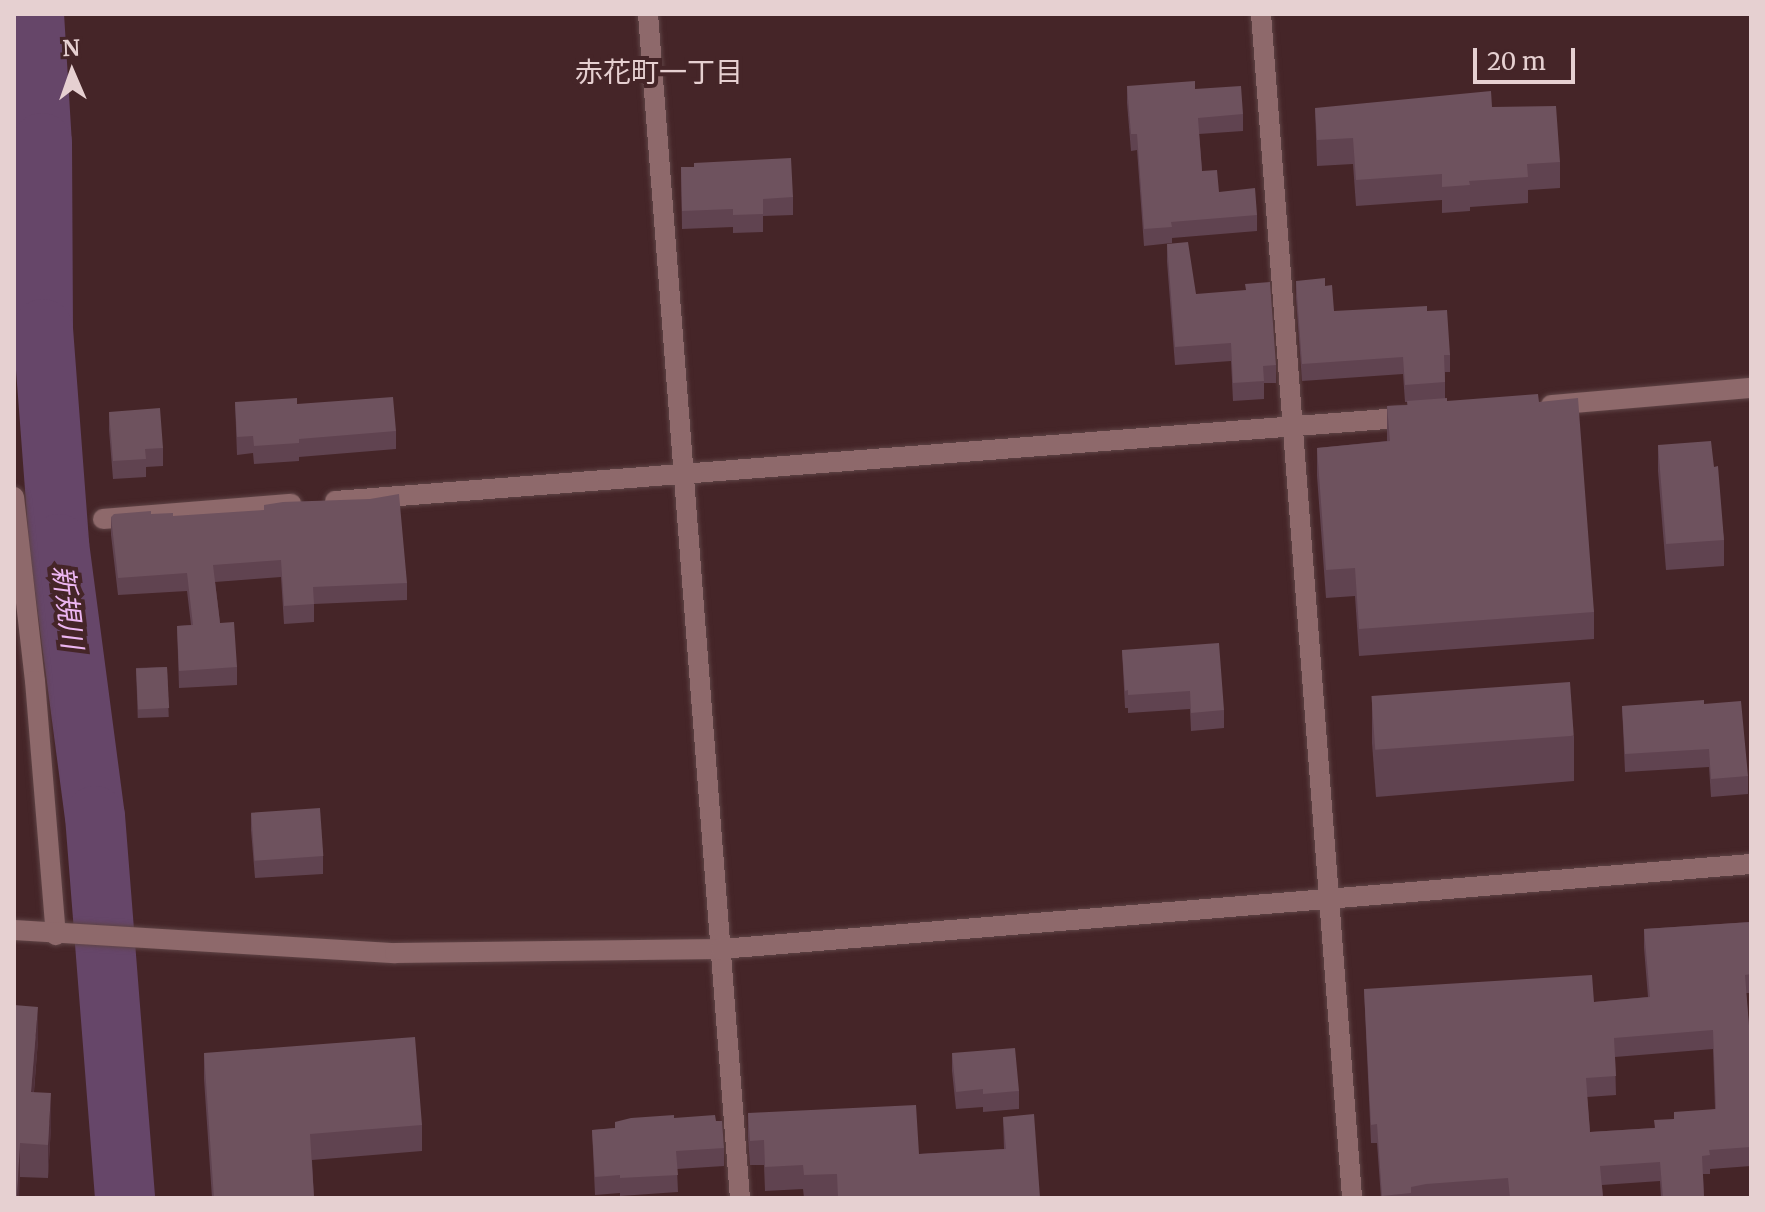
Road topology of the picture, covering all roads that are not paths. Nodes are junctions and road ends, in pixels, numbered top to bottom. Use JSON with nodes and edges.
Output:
{"nodes":[{"id":1,"x":648,"y":14,"type":"edge"},
{"id":2,"x":1261,"y":14,"type":"edge"},
{"id":3,"x":1751,"y":388,"type":"edge"},
{"id":4,"x":1529,"y":407,"type":"edge"},
{"id":5,"x":1434,"y":415,"type":"edge"},
{"id":6,"x":1291,"y":427,"type":"junction"},
{"id":7,"x":682,"y":474,"type":"junction"},
{"id":8,"x":14,"y":497,"type":"edge"},
{"id":9,"x":103,"y":519,"type":"dead end"},
{"id":10,"x":1751,"y":864,"type":"edge"},
{"id":11,"x":1330,"y":900,"type":"junction"},
{"id":12,"x":14,"y":930,"type":"edge"},
{"id":13,"x":63,"y":935,"type":"junction"},
{"id":14,"x":721,"y":949,"type":"junction"},
{"id":15,"x":740,"y":1198,"type":"edge"},
{"id":16,"x":1352,"y":1198,"type":"edge"}],
"edges":[{"from":1,"to":7,"type":"street"},
{"from":2,"to":6,"type":"street"},
{"from":3,"to":4,"type":"street"},
{"from":5,"to":6,"type":"street"},
{"from":6,"to":7,"type":"street"},
{"from":6,"to":11,"type":"street"},
{"from":7,"to":9,"type":"street"},
{"from":7,"to":14,"type":"street"},
{"from":8,"to":13,"type":"street"},
{"from":10,"to":11,"type":"street"},
{"from":11,"to":14,"type":"street"},
{"from":11,"to":16,"type":"street"},
{"from":12,"to":13,"type":"street"},
{"from":13,"to":14,"type":"street"},
{"from":14,"to":15,"type":"street"}]}
